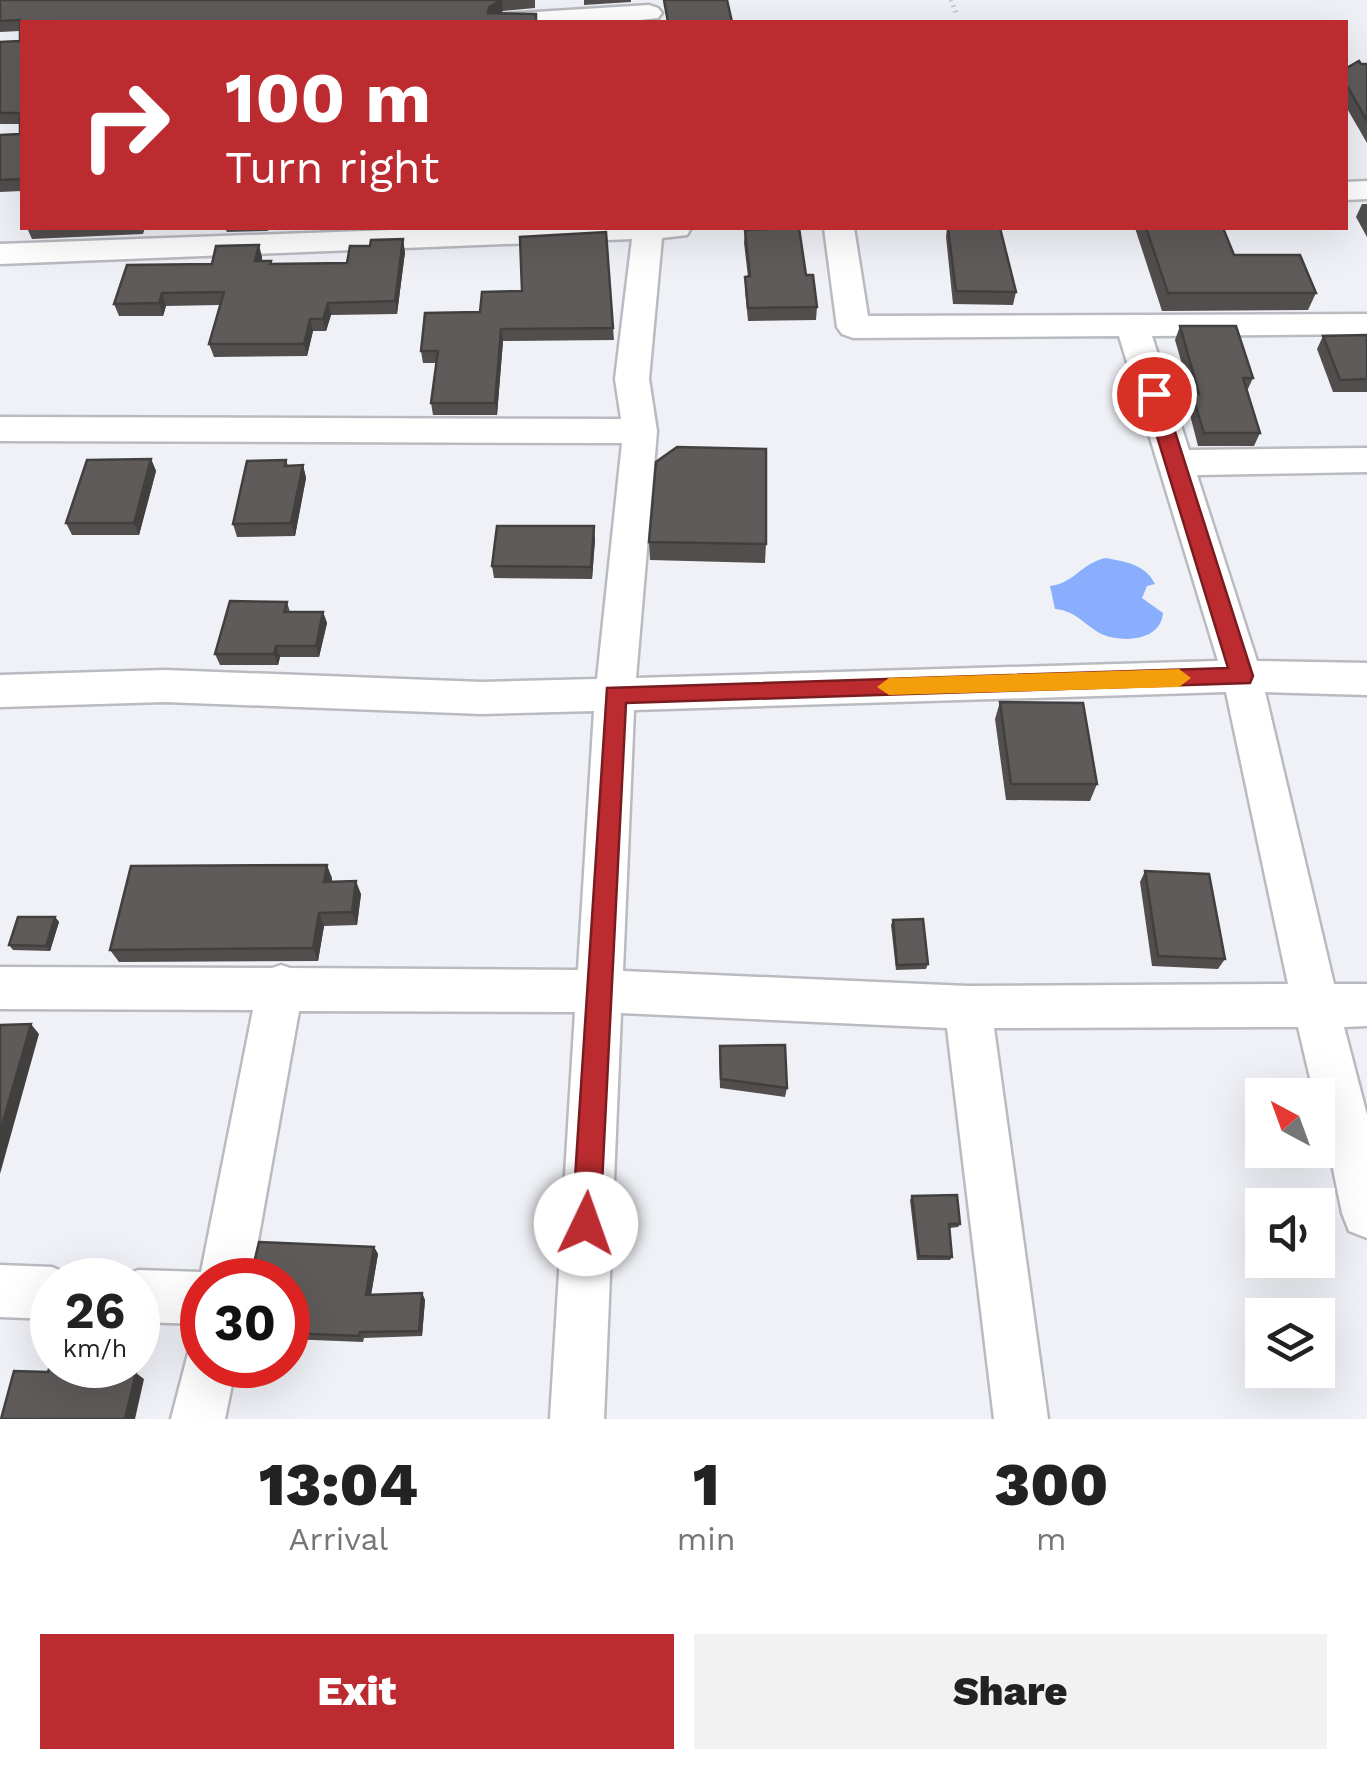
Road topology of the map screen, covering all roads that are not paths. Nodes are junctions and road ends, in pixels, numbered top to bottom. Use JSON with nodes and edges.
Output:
{"nodes":[{"id":1,"x":649,"y":12,"type":"edge"},
{"id":2,"x":534,"y":20,"type":"edge"},
{"id":3,"x":598,"y":230,"type":"edge"},
{"id":4,"x":648,"y":230,"type":"edge"},
{"id":5,"x":839,"y":230,"type":"edge"},
{"id":6,"x":0,"y":254,"type":"edge"},
{"id":7,"x":1367,"y":324,"type":"edge"},
{"id":8,"x":1132,"y":325,"type":"junction"},
{"id":9,"x":0,"y":428,"type":"edge"},
{"id":10,"x":640,"y":431,"type":"junction"},
{"id":11,"x":1367,"y":460,"type":"edge"},
{"id":12,"x":1175,"y":463,"type":"junction"},
{"id":13,"x":1242,"y":676,"type":"junction"},
{"id":14,"x":1367,"y":679,"type":"edge"},
{"id":15,"x":0,"y":691,"type":"edge"},
{"id":16,"x":615,"y":694,"type":"junction"},
{"id":17,"x":281,"y":986,"type":"junction"},
{"id":18,"x":0,"y":988,"type":"edge"},
{"id":19,"x":597,"y":990,"type":"junction"},
{"id":20,"x":1367,"y":1005,"type":"edge"},
{"id":21,"x":1316,"y":1006,"type":"junction"},
{"id":22,"x":968,"y":1007,"type":"junction"},
{"id":23,"x":1367,"y":1213,"type":"edge"},
{"id":24,"x":229,"y":1258,"type":"edge"},
{"id":25,"x":0,"y":1292,"type":"edge"},
{"id":26,"x":30,"y":1293,"type":"edge"},
{"id":27,"x":204,"y":1388,"type":"edge"},
{"id":28,"x":198,"y":1419,"type":"edge"},
{"id":29,"x":577,"y":1419,"type":"edge"},
{"id":30,"x":1021,"y":1419,"type":"edge"}],
"edges":[{"from":1,"to":2,"type":"street"},
{"from":3,"to":6,"type":"street"},
{"from":4,"to":10,"type":"street"},
{"from":5,"to":8,"type":"street"},
{"from":7,"to":8,"type":"street"},
{"from":8,"to":12,"type":"street"},
{"from":9,"to":10,"type":"street"},
{"from":10,"to":16,"type":"street"},
{"from":11,"to":12,"type":"street"},
{"from":12,"to":13,"type":"street"},
{"from":13,"to":14,"type":"street"},
{"from":13,"to":16,"type":"street"},
{"from":13,"to":21,"type":"street"},
{"from":15,"to":16,"type":"street"},
{"from":16,"to":19,"type":"street"},
{"from":17,"to":18,"type":"street"},
{"from":17,"to":19,"type":"street"},
{"from":17,"to":24,"type":"street"},
{"from":19,"to":22,"type":"street"},
{"from":19,"to":29,"type":"street"},
{"from":20,"to":21,"type":"street"},
{"from":21,"to":22,"type":"street"},
{"from":21,"to":23,"type":"street"},
{"from":22,"to":30,"type":"street"},
{"from":25,"to":26,"type":"street"},
{"from":27,"to":28,"type":"street"}]}
